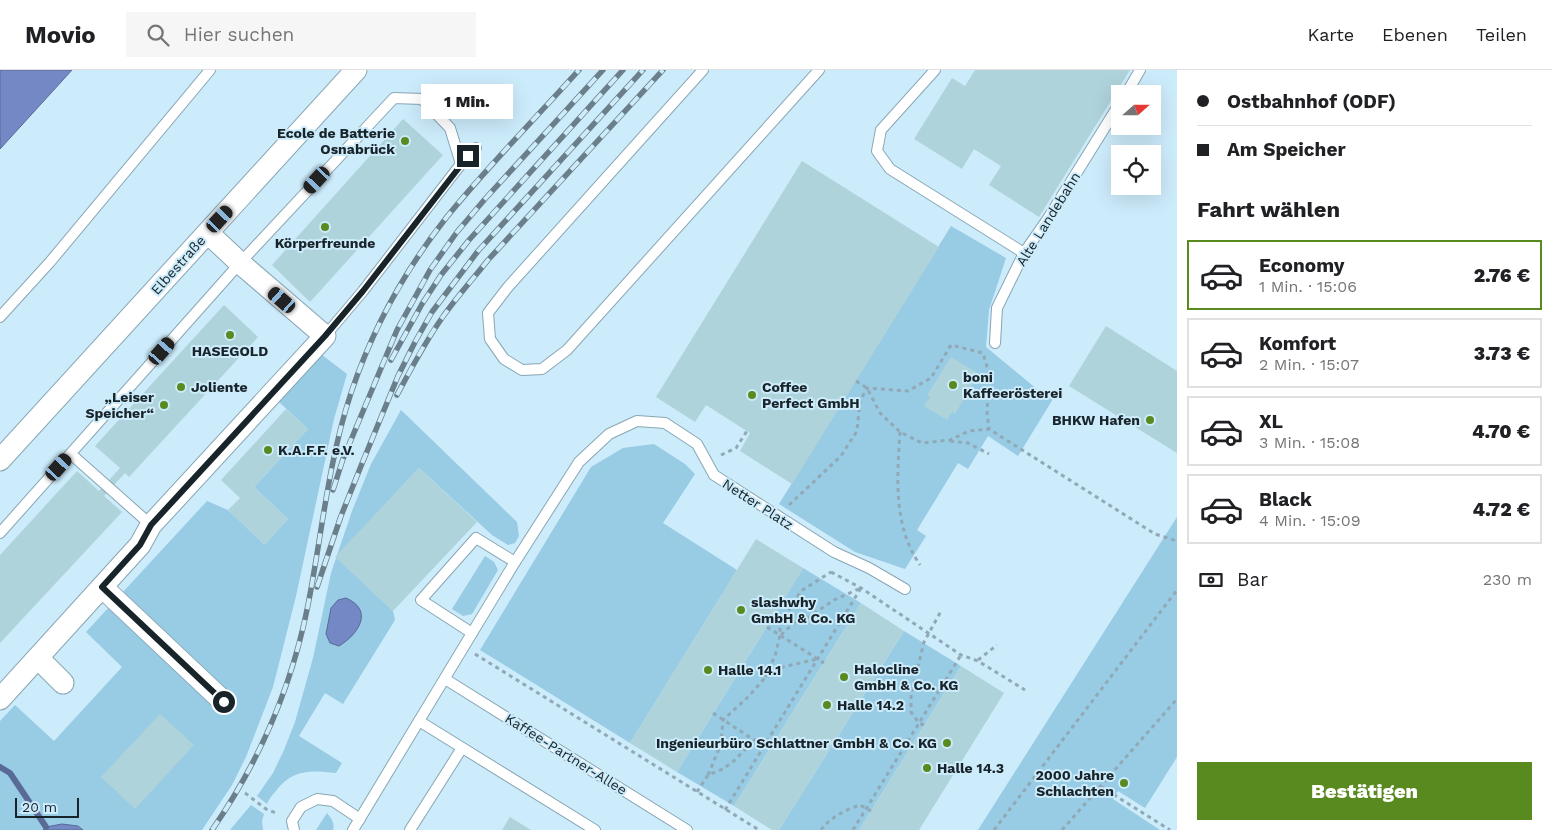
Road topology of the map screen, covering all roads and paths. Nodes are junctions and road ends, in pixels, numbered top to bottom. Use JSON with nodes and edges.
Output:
{"nodes":[{"id":1,"x":210,"y":70,"type":"edge"},
{"id":2,"x":356,"y":70,"type":"edge"},
{"id":3,"x":703,"y":70,"type":"edge"},
{"id":4,"x":819,"y":70,"type":"edge"},
{"id":5,"x":935,"y":70,"type":"edge"},
{"id":6,"x":1140,"y":70,"type":"edge"},
{"id":7,"x":1131,"y":85,"type":"edge"},
{"id":8,"x":1111,"y":117,"type":"edge"},
{"id":9,"x":476,"y":148,"type":"dead end"},
{"id":10,"x":461,"y":164,"type":"junction"},
{"id":11,"x":208,"y":233,"type":"junction"},
{"id":12,"x":1024,"y":253,"type":"junction"},
{"id":13,"x":240,"y":263,"type":"junction"},
{"id":14,"x":0,"y":317,"type":"edge"},
{"id":15,"x":325,"y":336,"type":"junction"},
{"id":16,"x":995,"y":343,"type":"dead end"},
{"id":17,"x":856,"y":381,"type":"dead end"},
{"id":18,"x":867,"y":388,"type":"junction"},
{"id":19,"x":989,"y":429,"type":"junction"},
{"id":20,"x":747,"y":431,"type":"dead end"},
{"id":21,"x":900,"y":432,"type":"junction"},
{"id":22,"x":950,"y":440,"type":"junction"},
{"id":23,"x":71,"y":454,"type":"junction"},
{"id":24,"x":989,"y":454,"type":"dead end"},
{"id":25,"x":0,"y":460,"type":"edge"},
{"id":26,"x":707,"y":462,"type":"junction"},
{"id":27,"x":780,"y":519,"type":"junction"},
{"id":28,"x":151,"y":525,"type":"junction"},
{"id":29,"x":0,"y":533,"type":"edge"},
{"id":30,"x":1177,"y":541,"type":"edge"},
{"id":31,"x":834,"y":552,"type":"junction"},
{"id":32,"x":515,"y":562,"type":"junction"},
{"id":33,"x":920,"y":565,"type":"dead end"},
{"id":34,"x":831,"y":572,"type":"junction"},
{"id":35,"x":102,"y":587,"type":"junction"},
{"id":36,"x":861,"y":588,"type":"junction"},
{"id":37,"x":905,"y":589,"type":"dead end"},
{"id":38,"x":1177,"y":590,"type":"edge"},
{"id":39,"x":942,"y":611,"type":"dead end"},
{"id":40,"x":767,"y":627,"type":"dead end"},
{"id":41,"x":472,"y":633,"type":"junction"},
{"id":42,"x":929,"y":633,"type":"junction"},
{"id":43,"x":780,"y":636,"type":"junction"},
{"id":44,"x":997,"y":645,"type":"dead end"},
{"id":45,"x":464,"y":647,"type":"junction"},
{"id":46,"x":961,"y":655,"type":"junction"},
{"id":47,"x":38,"y":658,"type":"junction"},
{"id":48,"x":817,"y":659,"type":"junction"},
{"id":49,"x":978,"y":660,"type":"junction"},
{"id":50,"x":824,"y":663,"type":"dead end"},
{"id":51,"x":765,"y":678,"type":"junction"},
{"id":52,"x":445,"y":679,"type":"junction"},
{"id":53,"x":64,"y":683,"type":"dead end"},
{"id":54,"x":1025,"y":690,"type":"dead end"},
{"id":55,"x":0,"y":699,"type":"edge"},
{"id":56,"x":1177,"y":699,"type":"edge"},
{"id":57,"x":224,"y":702,"type":"dead end"},
{"id":58,"x":713,"y":713,"type":"dead end"},
{"id":59,"x":723,"y":720,"type":"junction"},
{"id":60,"x":419,"y":721,"type":"junction"},
{"id":61,"x":919,"y":722,"type":"junction"},
{"id":62,"x":924,"y":725,"type":"dead end"},
{"id":63,"x":754,"y":740,"type":"junction"},
{"id":64,"x":765,"y":744,"type":"junction"},
{"id":65,"x":462,"y":748,"type":"junction"},
{"id":66,"x":770,"y":748,"type":"dead end"},
{"id":67,"x":708,"y":775,"type":"junction"},
{"id":68,"x":1100,"y":786,"type":"junction"},
{"id":69,"x":697,"y":792,"type":"junction"},
{"id":70,"x":246,"y":793,"type":"dead end"},
{"id":71,"x":866,"y":808,"type":"junction"},
{"id":72,"x":726,"y":810,"type":"junction"},
{"id":73,"x":871,"y":811,"type":"dead end"},
{"id":74,"x":360,"y":819,"type":"junction"},
{"id":75,"x":293,"y":826,"type":"edge"},
{"id":76,"x":353,"y":830,"type":"edge"},
{"id":77,"x":410,"y":830,"type":"edge"},
{"id":78,"x":595,"y":830,"type":"edge"},
{"id":79,"x":687,"y":830,"type":"edge"},
{"id":80,"x":759,"y":830,"type":"edge"},
{"id":81,"x":821,"y":830,"type":"edge"},
{"id":82,"x":853,"y":830,"type":"edge"},
{"id":83,"x":994,"y":830,"type":"edge"},
{"id":84,"x":1062,"y":830,"type":"edge"},
{"id":85,"x":1170,"y":830,"type":"edge"}],
"edges":[{"from":1,"to":14,"type":"lane"},
{"from":2,"to":11,"type":"street","name":"Elbestraße"},
{"from":3,"to":4,"type":"lane"},
{"from":5,"to":12,"type":"lane"},
{"from":6,"to":7,"type":"lane"},
{"from":8,"to":12,"type":"lane","name":"Alte Landebahn"},
{"from":9,"to":10,"type":"lane"},
{"from":10,"to":13,"type":"lane"},
{"from":10,"to":15,"type":"lane"},
{"from":11,"to":13,"type":"street"},
{"from":11,"to":25,"type":"street","name":"Elbestraße"},
{"from":12,"to":16,"type":"lane","name":"Alte Landebahn"},
{"from":13,"to":15,"type":"street"},
{"from":13,"to":23,"type":"lane"},
{"from":15,"to":28,"type":"street"},
{"from":17,"to":18,"type":"path"},
{"from":18,"to":19,"type":"path"},
{"from":18,"to":21,"type":"path"},
{"from":18,"to":27,"type":"path"},
{"from":19,"to":22,"type":"path"},
{"from":19,"to":30,"type":"path"},
{"from":20,"to":26,"type":"path"},
{"from":21,"to":22,"type":"path"},
{"from":21,"to":33,"type":"path"},
{"from":22,"to":24,"type":"path"},
{"from":23,"to":28,"type":"lane"},
{"from":23,"to":29,"type":"lane"},
{"from":26,"to":27,"type":"lane","name":"Netter Platz"},
{"from":26,"to":32,"type":"lane","name":"Netter Platz"},
{"from":27,"to":31,"type":"lane","name":"Netter Platz"},
{"from":28,"to":35,"type":"street"},
{"from":31,"to":34,"type":"path"},
{"from":31,"to":37,"type":"lane","name":"Netter Platz"},
{"from":32,"to":41,"type":"lane"},
{"from":32,"to":41,"type":"lane"},
{"from":34,"to":36,"type":"path"},
{"from":34,"to":43,"type":"path"},
{"from":35,"to":47,"type":"street"},
{"from":35,"to":57,"type":"street"},
{"from":36,"to":42,"type":"path"},
{"from":36,"to":43,"type":"path"},
{"from":36,"to":48,"type":"path"},
{"from":38,"to":83,"type":"path"},
{"from":39,"to":42,"type":"path"},
{"from":40,"to":43,"type":"path"},
{"from":41,"to":45,"type":"lane"},
{"from":42,"to":46,"type":"path"},
{"from":42,"to":61,"type":"path"},
{"from":43,"to":48,"type":"path"},
{"from":43,"to":51,"type":"path"},
{"from":44,"to":49,"type":"path"},
{"from":45,"to":52,"type":"lane"},
{"from":45,"to":69,"type":"path"},
{"from":46,"to":49,"type":"path"},
{"from":46,"to":61,"type":"path"},
{"from":47,"to":53,"type":"street"},
{"from":47,"to":55,"type":"street"},
{"from":48,"to":50,"type":"path"},
{"from":48,"to":51,"type":"path"},
{"from":48,"to":64,"type":"path"},
{"from":49,"to":54,"type":"path"},
{"from":51,"to":59,"type":"path"},
{"from":52,"to":60,"type":"lane"},
{"from":52,"to":79,"type":"lane","name":"Kaffee-Partner-Allee"},
{"from":56,"to":68,"type":"path"},
{"from":58,"to":59,"type":"path"},
{"from":59,"to":63,"type":"path"},
{"from":59,"to":67,"type":"path"},
{"from":60,"to":65,"type":"lane"},
{"from":60,"to":74,"type":"lane"},
{"from":61,"to":62,"type":"path"},
{"from":61,"to":71,"type":"path"},
{"from":63,"to":64,"type":"path"},
{"from":63,"to":67,"type":"path"},
{"from":64,"to":66,"type":"path"},
{"from":64,"to":72,"type":"path"},
{"from":65,"to":77,"type":"lane"},
{"from":65,"to":78,"type":"lane"},
{"from":67,"to":69,"type":"path"},
{"from":68,"to":84,"type":"path"},
{"from":68,"to":85,"type":"path"},
{"from":69,"to":72,"type":"path"},
{"from":70,"to":75,"type":"path"},
{"from":71,"to":73,"type":"path"},
{"from":71,"to":81,"type":"path"},
{"from":71,"to":82,"type":"path"},
{"from":72,"to":80,"type":"path"},
{"from":74,"to":75,"type":"lane"},
{"from":74,"to":76,"type":"lane"}]}
